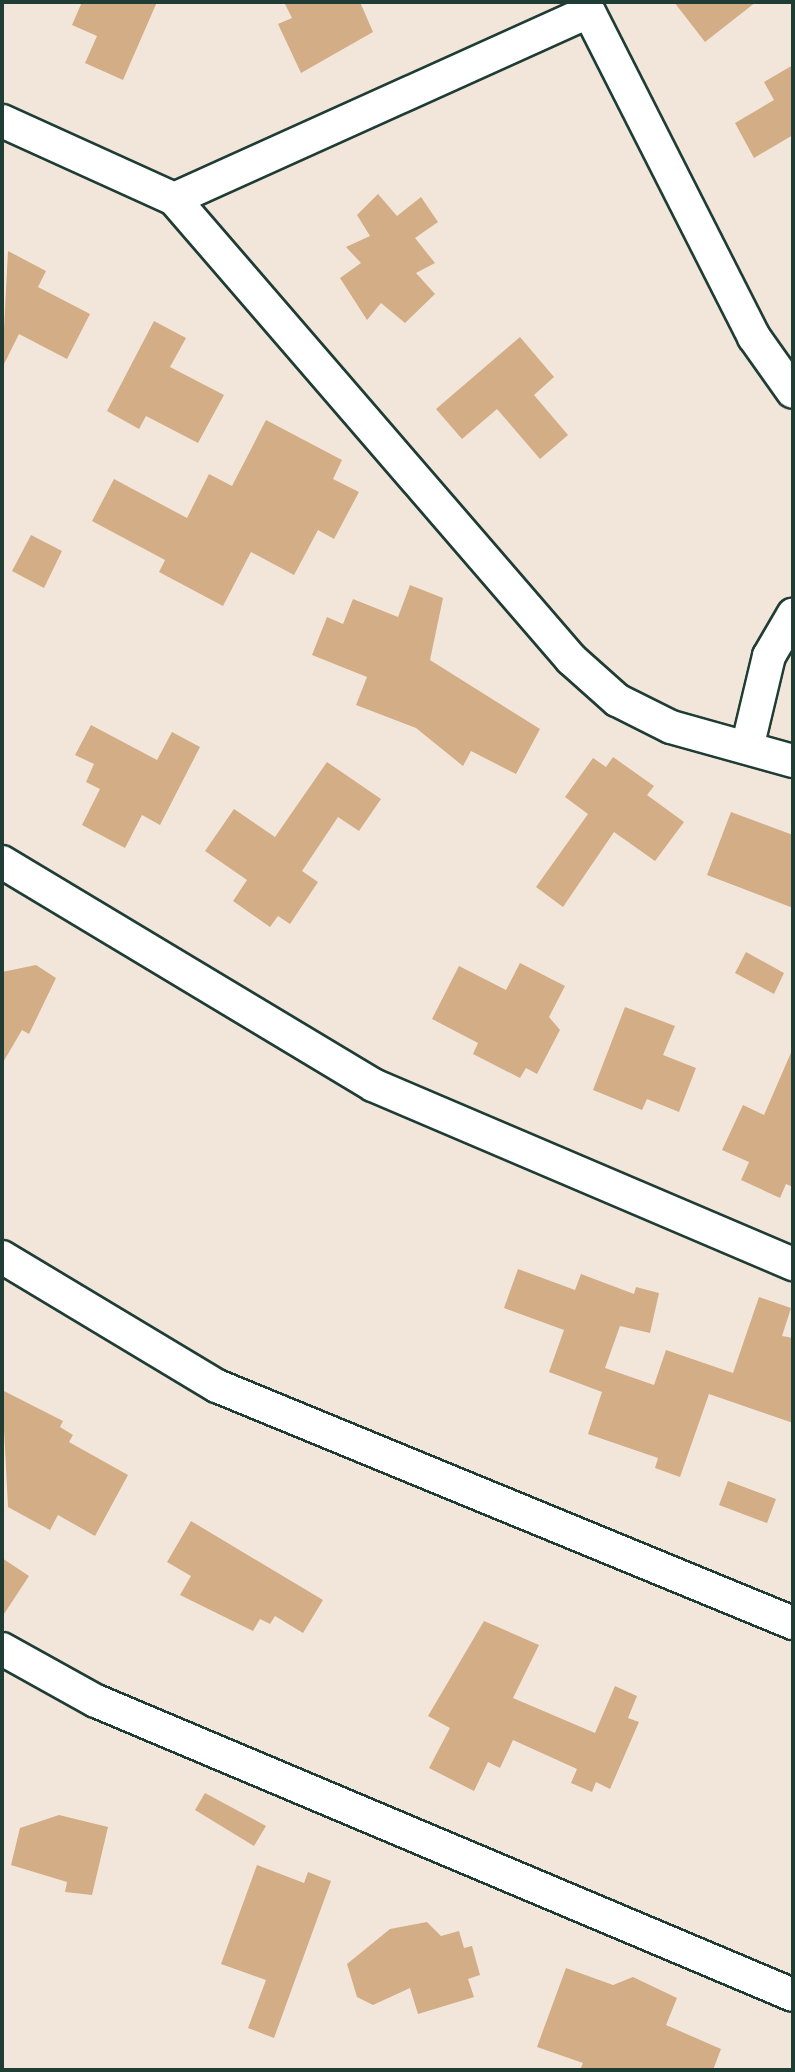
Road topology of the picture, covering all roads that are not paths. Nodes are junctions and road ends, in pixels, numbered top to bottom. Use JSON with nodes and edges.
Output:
{"nodes":[{"id":1,"x":586,"y":7,"type":"edge"},
{"id":2,"x":2,"y":121,"type":"edge"},
{"id":3,"x":174,"y":199,"type":"junction"},
{"id":4,"x":793,"y":392,"type":"edge"},
{"id":5,"x":793,"y":615,"type":"edge"},
{"id":6,"x":748,"y":744,"type":"junction"},
{"id":7,"x":793,"y":761,"type":"edge"},
{"id":8,"x":2,"y":862,"type":"edge"},
{"id":9,"x":2,"y":1257,"type":"edge"},
{"id":10,"x":793,"y":1264,"type":"edge"},
{"id":11,"x":793,"y":1623,"type":"edge"},
{"id":12,"x":2,"y":1649,"type":"edge"},
{"id":13,"x":793,"y":1995,"type":"edge"}],
"edges":[{"from":1,"to":3,"type":"street"},
{"from":1,"to":4,"type":"street"},
{"from":2,"to":3,"type":"street"},
{"from":3,"to":6,"type":"street"},
{"from":5,"to":6,"type":"street"},
{"from":6,"to":7,"type":"street"},
{"from":8,"to":10,"type":"street"},
{"from":9,"to":11,"type":"street"},
{"from":12,"to":13,"type":"street"}]}
